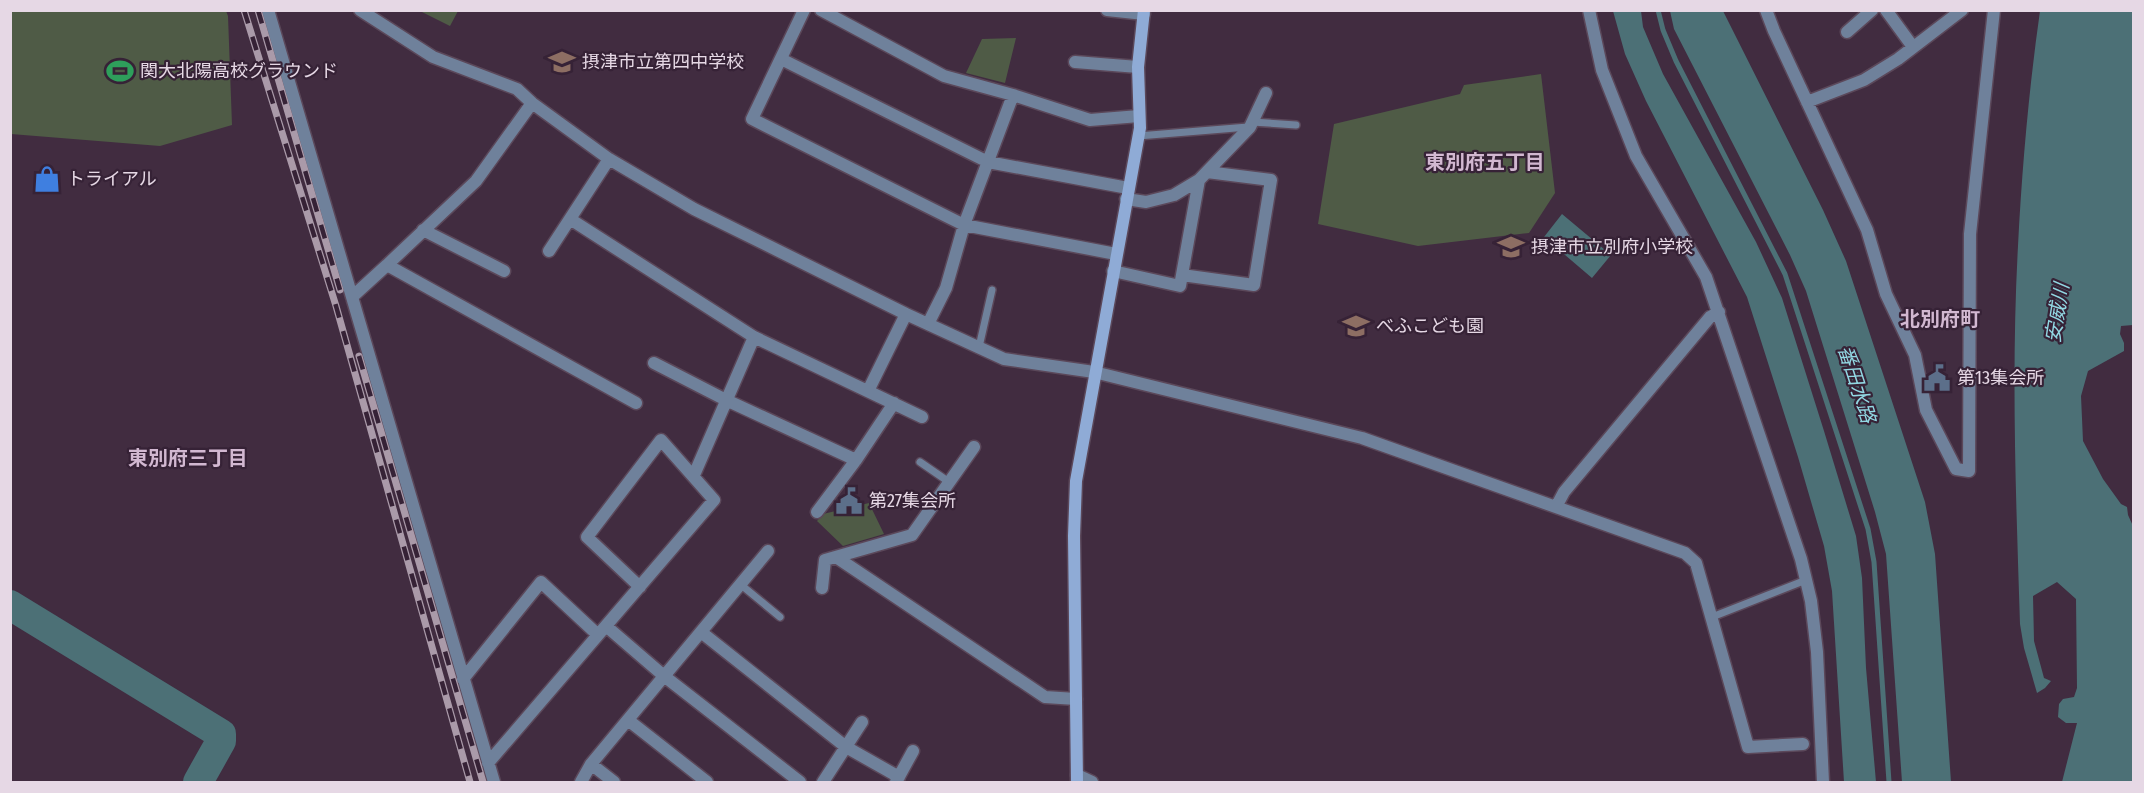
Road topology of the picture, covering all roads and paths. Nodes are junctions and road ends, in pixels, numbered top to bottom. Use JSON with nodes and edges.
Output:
{"nodes":[{"id":1,"x":268,"y":10,"type":"edge"},
{"id":2,"x":360,"y":10,"type":"edge"},
{"id":3,"x":804,"y":10,"type":"edge"},
{"id":4,"x":821,"y":10,"type":"edge"},
{"id":5,"x":1107,"y":10,"type":"edge"},
{"id":6,"x":1589,"y":10,"type":"edge"},
{"id":7,"x":1766,"y":10,"type":"edge"},
{"id":8,"x":1872,"y":10,"type":"edge"},
{"id":9,"x":1886,"y":10,"type":"edge"},
{"id":10,"x":1962,"y":10,"type":"edge"},
{"id":11,"x":1994,"y":10,"type":"edge"},
{"id":12,"x":1144,"y":12,"type":"edge"},
{"id":13,"x":1847,"y":32,"type":"dead end"},
{"id":14,"x":1913,"y":47,"type":"junction"},
{"id":15,"x":781,"y":59,"type":"junction"},
{"id":16,"x":1075,"y":62,"type":"dead end"},
{"id":17,"x":1138,"y":67,"type":"junction"},
{"id":18,"x":1266,"y":93,"type":"dead end"},
{"id":19,"x":1013,"y":96,"type":"junction"},
{"id":20,"x":1807,"y":102,"type":"junction"},
{"id":21,"x":532,"y":103,"type":"junction"},
{"id":22,"x":1139,"y":116,"type":"junction"},
{"id":23,"x":1251,"y":125,"type":"junction"},
{"id":24,"x":1296,"y":125,"type":"dead end"},
{"id":25,"x":1138,"y":136,"type":"junction"},
{"id":26,"x":609,"y":159,"type":"junction"},
{"id":27,"x":988,"y":162,"type":"junction"},
{"id":28,"x":1203,"y":176,"type":"junction"},
{"id":29,"x":1127,"y":194,"type":"junction"},
{"id":30,"x":570,"y":219,"type":"junction"},
{"id":31,"x":964,"y":225,"type":"junction"},
{"id":32,"x":423,"y":230,"type":"junction"},
{"id":33,"x":549,"y":251,"type":"dead end"},
{"id":34,"x":1116,"y":254,"type":"junction"},
{"id":35,"x":387,"y":265,"type":"junction"},
{"id":36,"x":504,"y":271,"type":"dead end"},
{"id":37,"x":1113,"y":271,"type":"junction"},
{"id":38,"x":1182,"y":275,"type":"junction"},
{"id":39,"x":992,"y":290,"type":"dead end"},
{"id":40,"x":352,"y":297,"type":"junction"},
{"id":41,"x":1719,"y":312,"type":"junction"},
{"id":42,"x":906,"y":314,"type":"junction"},
{"id":43,"x":928,"y":324,"type":"junction"},
{"id":44,"x":754,"y":337,"type":"junction"},
{"id":45,"x":979,"y":347,"type":"junction"},
{"id":46,"x":654,"y":363,"type":"dead end"},
{"id":47,"x":1094,"y":372,"type":"junction"},
{"id":48,"x":868,"y":391,"type":"junction"},
{"id":49,"x":726,"y":400,"type":"junction"},
{"id":50,"x":636,"y":403,"type":"dead end"},
{"id":51,"x":894,"y":403,"type":"junction"},
{"id":52,"x":922,"y":417,"type":"dead end"},
{"id":53,"x":974,"y":447,"type":"dead end"},
{"id":54,"x":856,"y":460,"type":"junction"},
{"id":55,"x":920,"y":462,"type":"dead end"},
{"id":56,"x":694,"y":475,"type":"junction"},
{"id":57,"x":950,"y":482,"type":"junction"},
{"id":58,"x":1556,"y":507,"type":"junction"},
{"id":59,"x":817,"y":512,"type":"dead end"},
{"id":60,"x":768,"y":550,"type":"dead end"},
{"id":61,"x":836,"y":557,"type":"junction"},
{"id":62,"x":1806,"y":580,"type":"junction"},
{"id":63,"x":740,"y":584,"type":"junction"},
{"id":64,"x":640,"y":587,"type":"junction"},
{"id":65,"x":822,"y":588,"type":"dead end"},
{"id":66,"x":780,"y":616,"type":"dead end"},
{"id":67,"x":1712,"y":617,"type":"junction"},
{"id":68,"x":602,"y":630,"type":"junction"},
{"id":69,"x":701,"y":632,"type":"junction"},
{"id":70,"x":664,"y":676,"type":"junction"},
{"id":71,"x":463,"y":679,"type":"junction"},
{"id":72,"x":1076,"y":699,"type":"junction"},
{"id":73,"x":628,"y":720,"type":"junction"},
{"id":74,"x":862,"y":722,"type":"dead end"},
{"id":75,"x":1803,"y":744,"type":"dead end"},
{"id":76,"x":846,"y":747,"type":"junction"},
{"id":77,"x":913,"y":751,"type":"dead end"},
{"id":78,"x":488,"y":763,"type":"junction"},
{"id":79,"x":591,"y":764,"type":"junction"},
{"id":80,"x":1077,"y":779,"type":"edge"},
{"id":81,"x":897,"y":780,"type":"edge"},
{"id":82,"x":494,"y":783,"type":"edge"},
{"id":83,"x":581,"y":783,"type":"edge"},
{"id":84,"x":614,"y":783,"type":"edge"},
{"id":85,"x":707,"y":783,"type":"edge"},
{"id":86,"x":800,"y":783,"type":"edge"},
{"id":87,"x":823,"y":783,"type":"edge"},
{"id":88,"x":1092,"y":783,"type":"edge"},
{"id":89,"x":1823,"y":783,"type":"edge"}],
"edges":[{"from":1,"to":40,"type":"street"},
{"from":2,"to":21,"type":"street"},
{"from":3,"to":15,"type":"street"},
{"from":4,"to":19,"type":"street"},
{"from":5,"to":12,"type":"street"},
{"from":6,"to":41,"type":"street"},
{"from":7,"to":20,"type":"street"},
{"from":8,"to":13,"type":"street"},
{"from":9,"to":14,"type":"street"},
{"from":10,"to":14,"type":"street"},
{"from":11,"to":20,"type":"street"},
{"from":12,"to":17,"type":"street"},
{"from":14,"to":20,"type":"street"},
{"from":15,"to":27,"type":"street"},
{"from":15,"to":31,"type":"street"},
{"from":16,"to":17,"type":"street"},
{"from":17,"to":22,"type":"street"},
{"from":18,"to":23,"type":"street"},
{"from":19,"to":22,"type":"street"},
{"from":19,"to":27,"type":"street"},
{"from":21,"to":26,"type":"street"},
{"from":21,"to":32,"type":"street"},
{"from":22,"to":25,"type":"street"},
{"from":23,"to":24,"type":"lane"},
{"from":23,"to":25,"type":"lane"},
{"from":23,"to":28,"type":"street"},
{"from":25,"to":29,"type":"street"},
{"from":26,"to":30,"type":"street"},
{"from":26,"to":42,"type":"street"},
{"from":27,"to":29,"type":"street"},
{"from":27,"to":31,"type":"street"},
{"from":28,"to":29,"type":"street"},
{"from":28,"to":38,"type":"street"},
{"from":28,"to":38,"type":"street"},
{"from":29,"to":34,"type":"street"},
{"from":30,"to":33,"type":"street"},
{"from":30,"to":44,"type":"street"},
{"from":31,"to":34,"type":"street"},
{"from":31,"to":43,"type":"street"},
{"from":32,"to":35,"type":"street"},
{"from":32,"to":36,"type":"street"},
{"from":34,"to":37,"type":"street"},
{"from":35,"to":40,"type":"street"},
{"from":35,"to":50,"type":"street"},
{"from":37,"to":38,"type":"street"},
{"from":37,"to":47,"type":"street"},
{"from":39,"to":45,"type":"lane"},
{"from":40,"to":71,"type":"street"},
{"from":41,"to":58,"type":"street"},
{"from":41,"to":62,"type":"street"},
{"from":42,"to":43,"type":"street"},
{"from":42,"to":48,"type":"street"},
{"from":43,"to":45,"type":"street"},
{"from":44,"to":48,"type":"street"},
{"from":44,"to":49,"type":"street"},
{"from":45,"to":47,"type":"street"},
{"from":46,"to":49,"type":"street"},
{"from":47,"to":58,"type":"street"},
{"from":47,"to":72,"type":"street"},
{"from":48,"to":51,"type":"street"},
{"from":49,"to":54,"type":"street"},
{"from":49,"to":56,"type":"street"},
{"from":51,"to":52,"type":"street"},
{"from":51,"to":54,"type":"street"},
{"from":53,"to":57,"type":"street"},
{"from":54,"to":59,"type":"street"},
{"from":55,"to":57,"type":"lane"},
{"from":56,"to":64,"type":"street"},
{"from":56,"to":64,"type":"street"},
{"from":57,"to":61,"type":"street"},
{"from":58,"to":67,"type":"street"},
{"from":60,"to":63,"type":"street"},
{"from":61,"to":65,"type":"street"},
{"from":61,"to":72,"type":"street"},
{"from":62,"to":67,"type":"lane"},
{"from":62,"to":89,"type":"street"},
{"from":63,"to":66,"type":"lane"},
{"from":63,"to":69,"type":"street"},
{"from":64,"to":68,"type":"street"},
{"from":67,"to":75,"type":"street"},
{"from":68,"to":70,"type":"street"},
{"from":68,"to":71,"type":"street"},
{"from":68,"to":78,"type":"street"},
{"from":69,"to":70,"type":"street"},
{"from":69,"to":76,"type":"street"},
{"from":70,"to":73,"type":"street"},
{"from":70,"to":86,"type":"street"},
{"from":71,"to":78,"type":"street"},
{"from":72,"to":80,"type":"street"},
{"from":73,"to":79,"type":"street"},
{"from":73,"to":85,"type":"street"},
{"from":74,"to":76,"type":"street"},
{"from":76,"to":81,"type":"street"},
{"from":76,"to":87,"type":"street"},
{"from":77,"to":81,"type":"street"},
{"from":78,"to":82,"type":"street"},
{"from":79,"to":83,"type":"street"},
{"from":79,"to":84,"type":"street"},
{"from":80,"to":88,"type":"street"}]}
